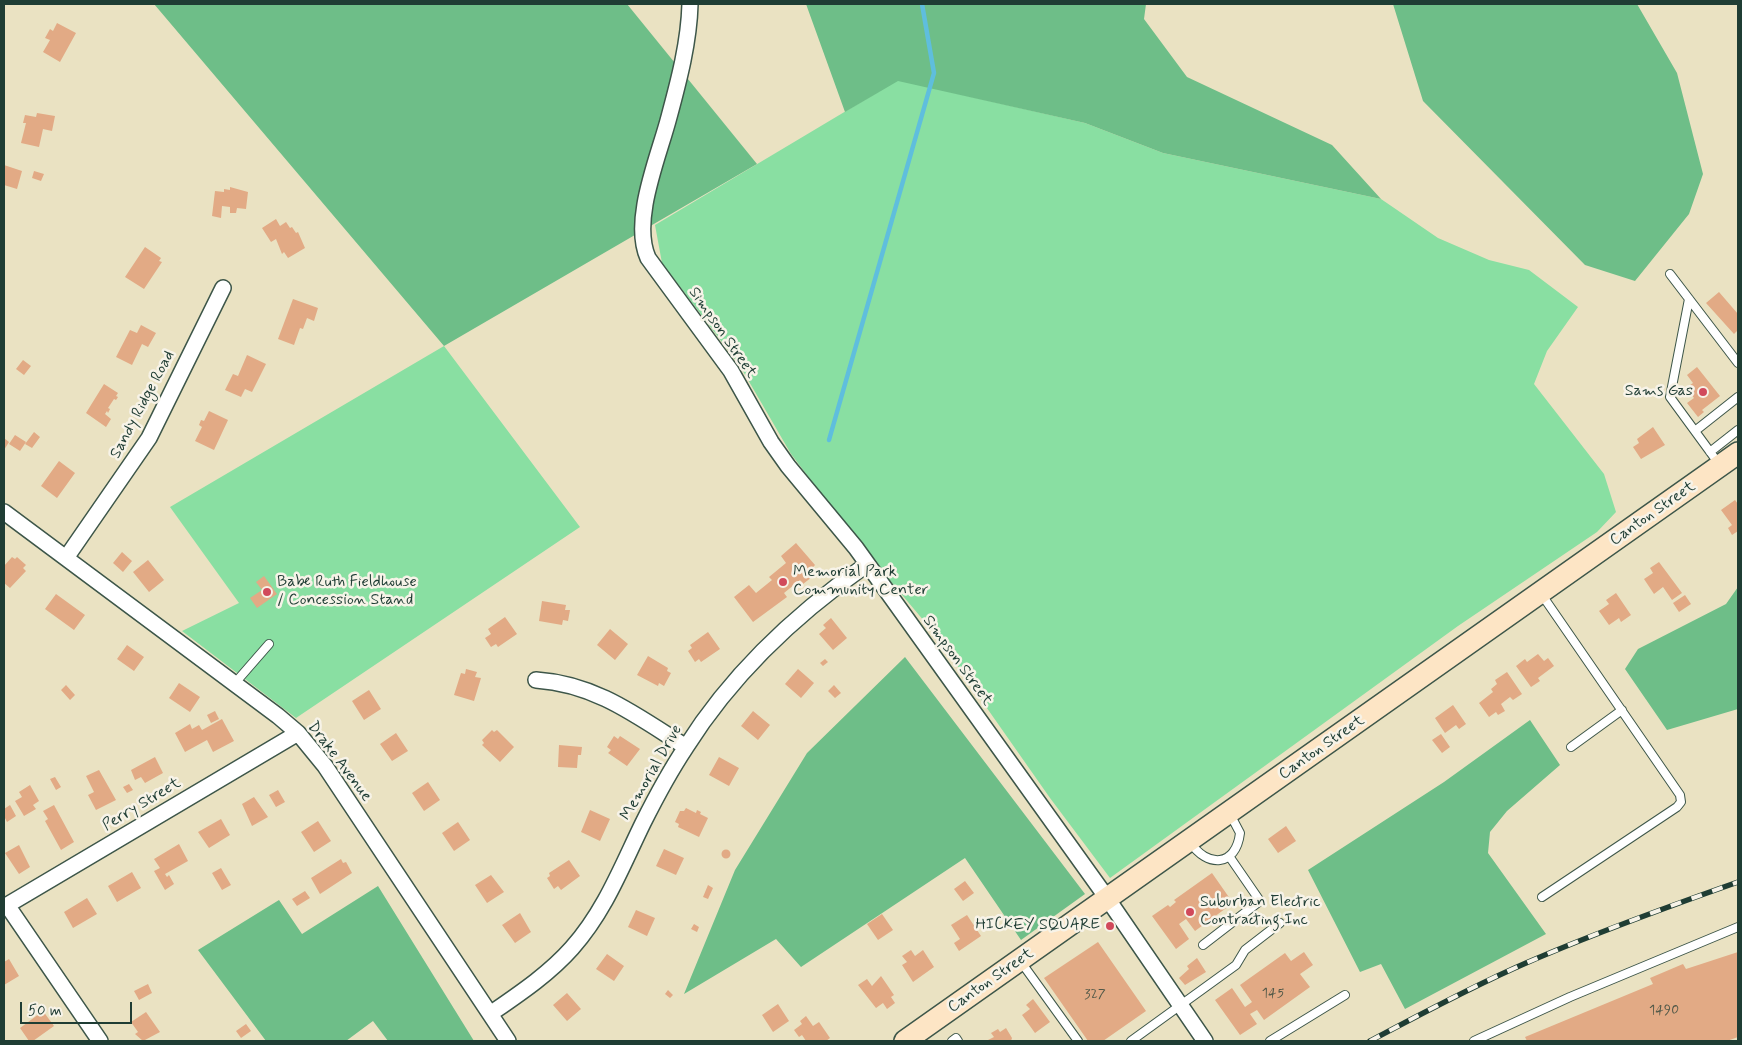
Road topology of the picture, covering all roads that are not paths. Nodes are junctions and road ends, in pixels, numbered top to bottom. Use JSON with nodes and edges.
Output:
{"nodes":[{"id":1,"x":690,"y":4,"type":"edge"},
{"id":2,"x":1670,"y":274,"type":"dead end"},
{"id":3,"x":223,"y":288,"type":"dead end"},
{"id":4,"x":1689,"y":299,"type":"junction"},
{"id":5,"x":1738,"y":363,"type":"edge"},
{"id":6,"x":1738,"y":397,"type":"edge"},
{"id":7,"x":1738,"y":430,"type":"edge"},
{"id":8,"x":1695,"y":431,"type":"junction"},
{"id":9,"x":1729,"y":457,"type":"edge"},
{"id":10,"x":4,"y":512,"type":"edge"},
{"id":11,"x":66,"y":558,"type":"junction"},
{"id":12,"x":866,"y":565,"type":"junction"},
{"id":13,"x":1540,"y":593,"type":"junction"},
{"id":14,"x":270,"y":644,"type":"dead end"},
{"id":15,"x":536,"y":680,"type":"dead end"},
{"id":16,"x":235,"y":683,"type":"junction"},
{"id":17,"x":1622,"y":710,"type":"junction"},
{"id":18,"x":298,"y":733,"type":"junction"},
{"id":19,"x":686,"y":747,"type":"junction"},
{"id":20,"x":1571,"y":747,"type":"dead end"},
{"id":21,"x":1229,"y":813,"type":"junction"},
{"id":22,"x":1189,"y":840,"type":"junction"},
{"id":23,"x":1230,"y":856,"type":"junction"},
{"id":24,"x":1542,"y":897,"type":"dead end"},
{"id":25,"x":1107,"y":898,"type":"junction"},
{"id":26,"x":5,"y":906,"type":"edge"},
{"id":27,"x":1280,"y":923,"type":"dead end"},
{"id":28,"x":1738,"y":927,"type":"edge"},
{"id":29,"x":1203,"y":945,"type":"dead end"},
{"id":30,"x":1020,"y":960,"type":"junction"},
{"id":31,"x":1345,"y":995,"type":"dead end"},
{"id":32,"x":1180,"y":1006,"type":"junction"},
{"id":33,"x":490,"y":1014,"type":"junction"},
{"id":34,"x":1492,"y":1034,"type":"junction"},
{"id":35,"x":100,"y":1041,"type":"edge"},
{"id":36,"x":508,"y":1041,"type":"edge"},
{"id":37,"x":905,"y":1041,"type":"edge"},
{"id":38,"x":952,"y":1041,"type":"edge"},
{"id":39,"x":958,"y":1041,"type":"edge"},
{"id":40,"x":1078,"y":1041,"type":"edge"},
{"id":41,"x":1131,"y":1041,"type":"edge"},
{"id":42,"x":1205,"y":1041,"type":"edge"},
{"id":43,"x":1270,"y":1041,"type":"edge"},
{"id":44,"x":1474,"y":1041,"type":"edge"},
{"id":45,"x":1495,"y":1041,"type":"edge"}],
"edges":[{"from":1,"to":12,"type":"street","name":"Simpson Street"},
{"from":2,"to":4,"type":"lane"},
{"from":3,"to":11,"type":"street","name":"Sandy Ridge Road"},
{"from":4,"to":5,"type":"lane"},
{"from":4,"to":8,"type":"lane"},
{"from":6,"to":8,"type":"lane"},
{"from":7,"to":9,"type":"lane"},
{"from":8,"to":9,"type":"lane"},
{"from":9,"to":13,"type":"main road","name":"Canton Street"},
{"from":10,"to":11,"type":"street","name":"Drake Avenue"},
{"from":11,"to":16,"type":"street","name":"Drake Avenue"},
{"from":12,"to":19,"type":"street","name":"Memorial Drive"},
{"from":12,"to":25,"type":"street","name":"Simpson Street"},
{"from":13,"to":17,"type":"lane"},
{"from":13,"to":21,"type":"main road","name":"Canton Street"},
{"from":14,"to":16,"type":"lane"},
{"from":15,"to":19,"type":"street"},
{"from":16,"to":18,"type":"street","name":"Drake Avenue"},
{"from":17,"to":20,"type":"lane"},
{"from":17,"to":24,"type":"lane"},
{"from":18,"to":26,"type":"street","name":"Perry Street"},
{"from":18,"to":33,"type":"street","name":"Drake Avenue"},
{"from":19,"to":33,"type":"street","name":"Memorial Drive"},
{"from":21,"to":22,"type":"main road","name":"Canton Street"},
{"from":21,"to":23,"type":"lane"},
{"from":22,"to":23,"type":"lane"},
{"from":22,"to":25,"type":"main road","name":"Canton Street"},
{"from":23,"to":29,"type":"lane"},
{"from":25,"to":30,"type":"main road","name":"Canton Street"},
{"from":25,"to":32,"type":"street","name":"Simpson Street"},
{"from":26,"to":35,"type":"street"},
{"from":27,"to":32,"type":"lane"},
{"from":28,"to":34,"type":"lane"},
{"from":30,"to":37,"type":"main road","name":"Canton Street"},
{"from":30,"to":40,"type":"lane"},
{"from":31,"to":43,"type":"lane"},
{"from":32,"to":41,"type":"lane"},
{"from":32,"to":42,"type":"street","name":"Simpson Street"},
{"from":33,"to":36,"type":"street","name":"Drake Avenue"},
{"from":34,"to":44,"type":"lane"},
{"from":34,"to":45,"type":"lane"},
{"from":38,"to":39,"type":"lane"}]}
